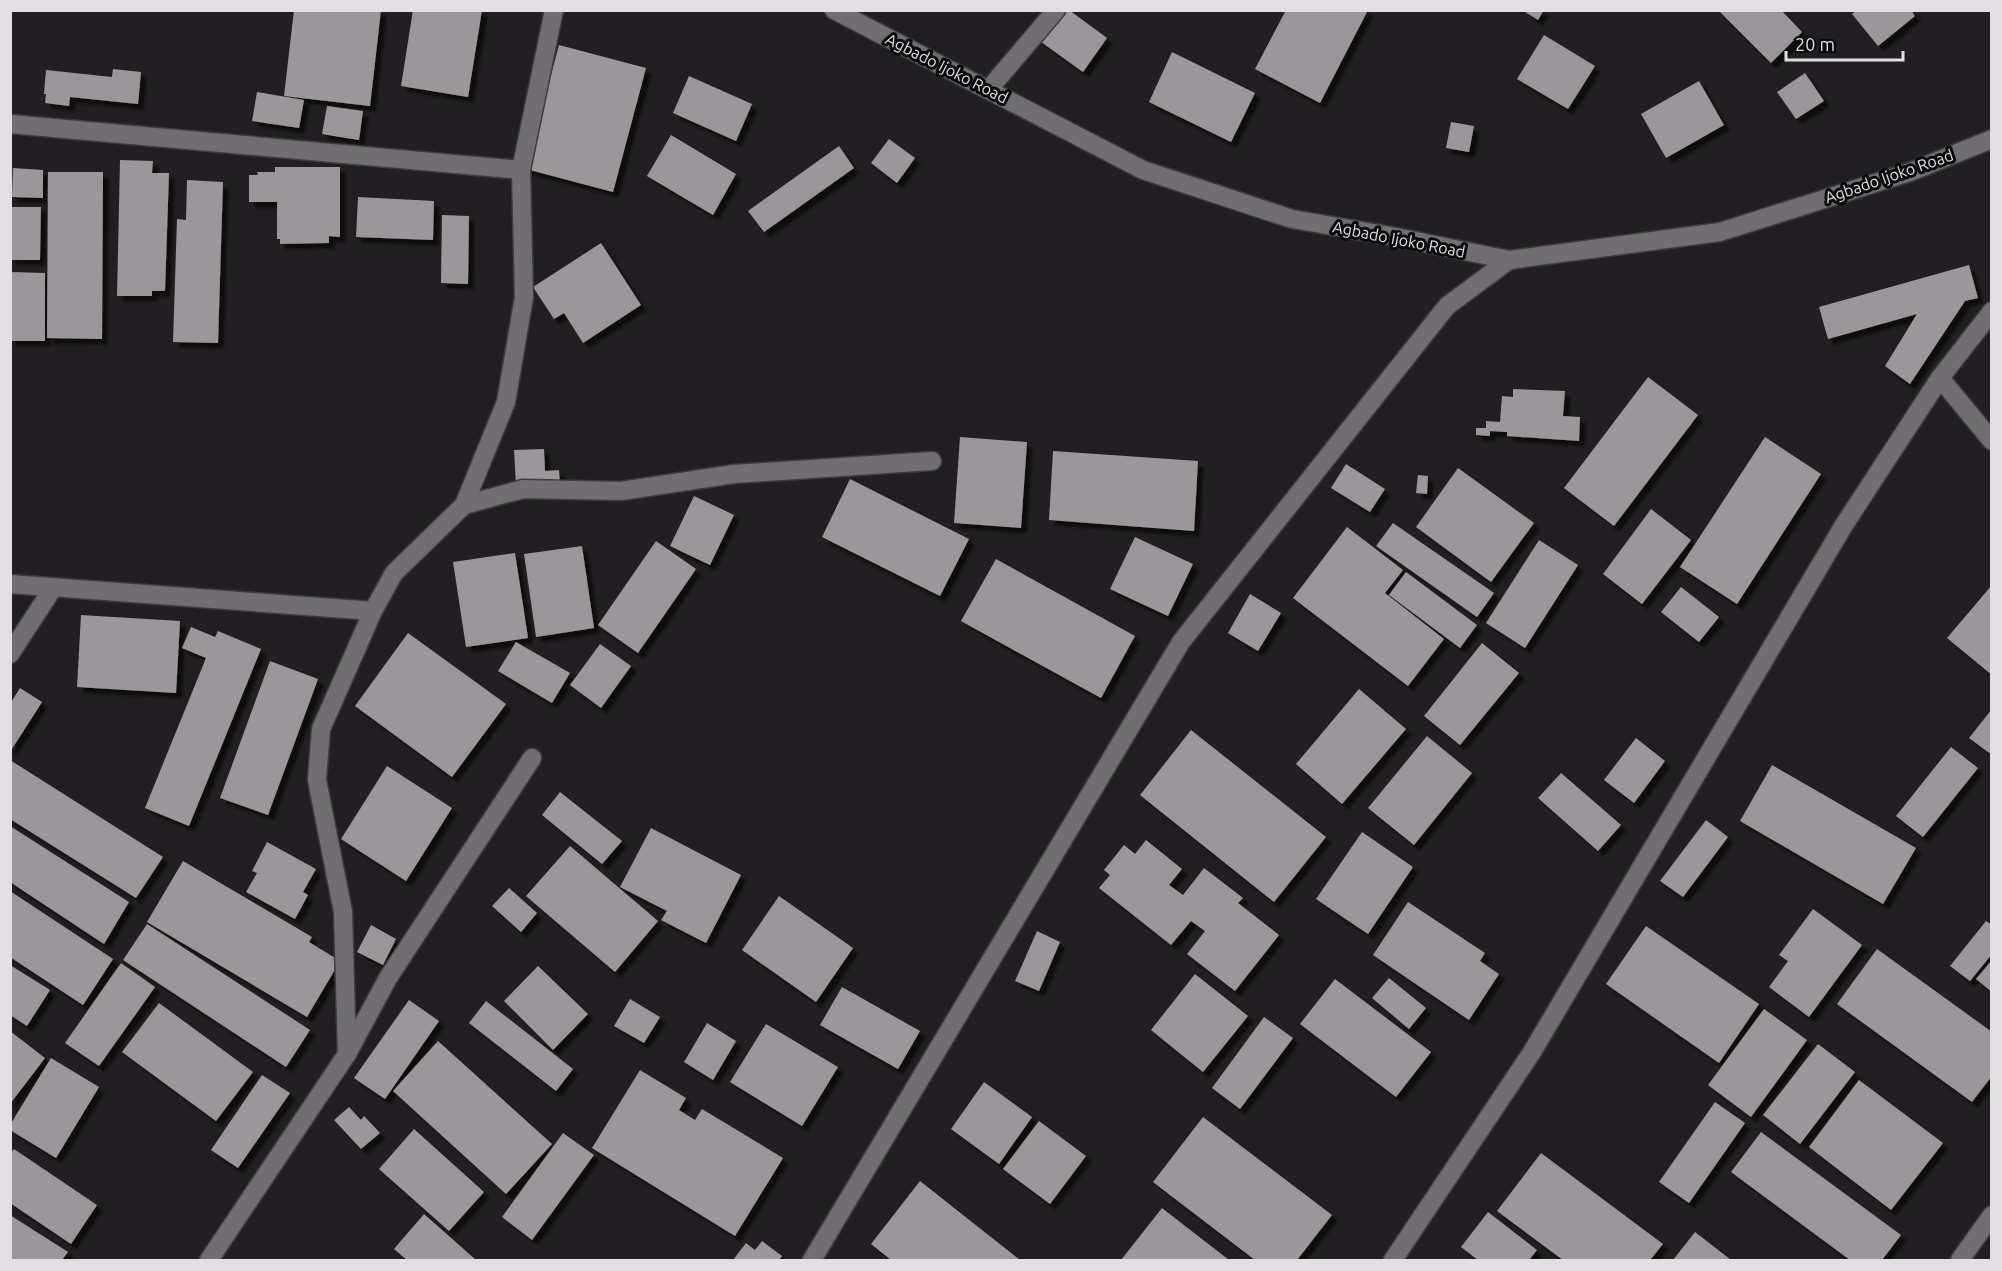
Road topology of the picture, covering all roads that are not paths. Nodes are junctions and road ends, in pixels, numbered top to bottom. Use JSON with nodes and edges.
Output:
{"nodes":[{"id":1,"x":554,"y":10,"type":"edge"},
{"id":2,"x":834,"y":10,"type":"edge"},
{"id":3,"x":1056,"y":10,"type":"edge"},
{"id":4,"x":989,"y":89,"type":"junction"},
{"id":5,"x":10,"y":124,"type":"edge"},
{"id":6,"x":1992,"y":139,"type":"edge"},
{"id":7,"x":521,"y":170,"type":"junction"},
{"id":8,"x":1509,"y":260,"type":"junction"},
{"id":9,"x":1992,"y":311,"type":"edge"},
{"id":10,"x":1940,"y":378,"type":"junction"},
{"id":11,"x":1992,"y":441,"type":"edge"},
{"id":12,"x":932,"y":461,"type":"dead end"},
{"id":13,"x":464,"y":505,"type":"junction"},
{"id":14,"x":10,"y":584,"type":"edge"},
{"id":15,"x":53,"y":588,"type":"junction"},
{"id":16,"x":373,"y":611,"type":"junction"},
{"id":17,"x":10,"y":654,"type":"edge"},
{"id":18,"x":532,"y":758,"type":"dead end"},
{"id":19,"x":347,"y":1054,"type":"junction"},
{"id":20,"x":1992,"y":1215,"type":"edge"},
{"id":21,"x":209,"y":1260,"type":"edge"},
{"id":22,"x":812,"y":1260,"type":"edge"},
{"id":23,"x":1393,"y":1260,"type":"edge"},
{"id":24,"x":1960,"y":1260,"type":"edge"}],
"edges":[{"from":1,"to":7,"type":"street"},
{"from":2,"to":4,"type":"street","name":"Agbado Ijoko Road"},
{"from":3,"to":4,"type":"street"},
{"from":4,"to":8,"type":"street","name":"Agbado Ijoko Road"},
{"from":5,"to":7,"type":"street"},
{"from":6,"to":8,"type":"street","name":"Agbado Ijoko Road"},
{"from":7,"to":13,"type":"street"},
{"from":8,"to":22,"type":"street"},
{"from":9,"to":10,"type":"street"},
{"from":10,"to":11,"type":"street"},
{"from":10,"to":23,"type":"street"},
{"from":12,"to":13,"type":"street"},
{"from":13,"to":16,"type":"street"},
{"from":14,"to":15,"type":"street"},
{"from":15,"to":16,"type":"street"},
{"from":15,"to":17,"type":"street"},
{"from":16,"to":19,"type":"street"},
{"from":18,"to":19,"type":"street"},
{"from":19,"to":21,"type":"street"},
{"from":20,"to":24,"type":"street"}]}
